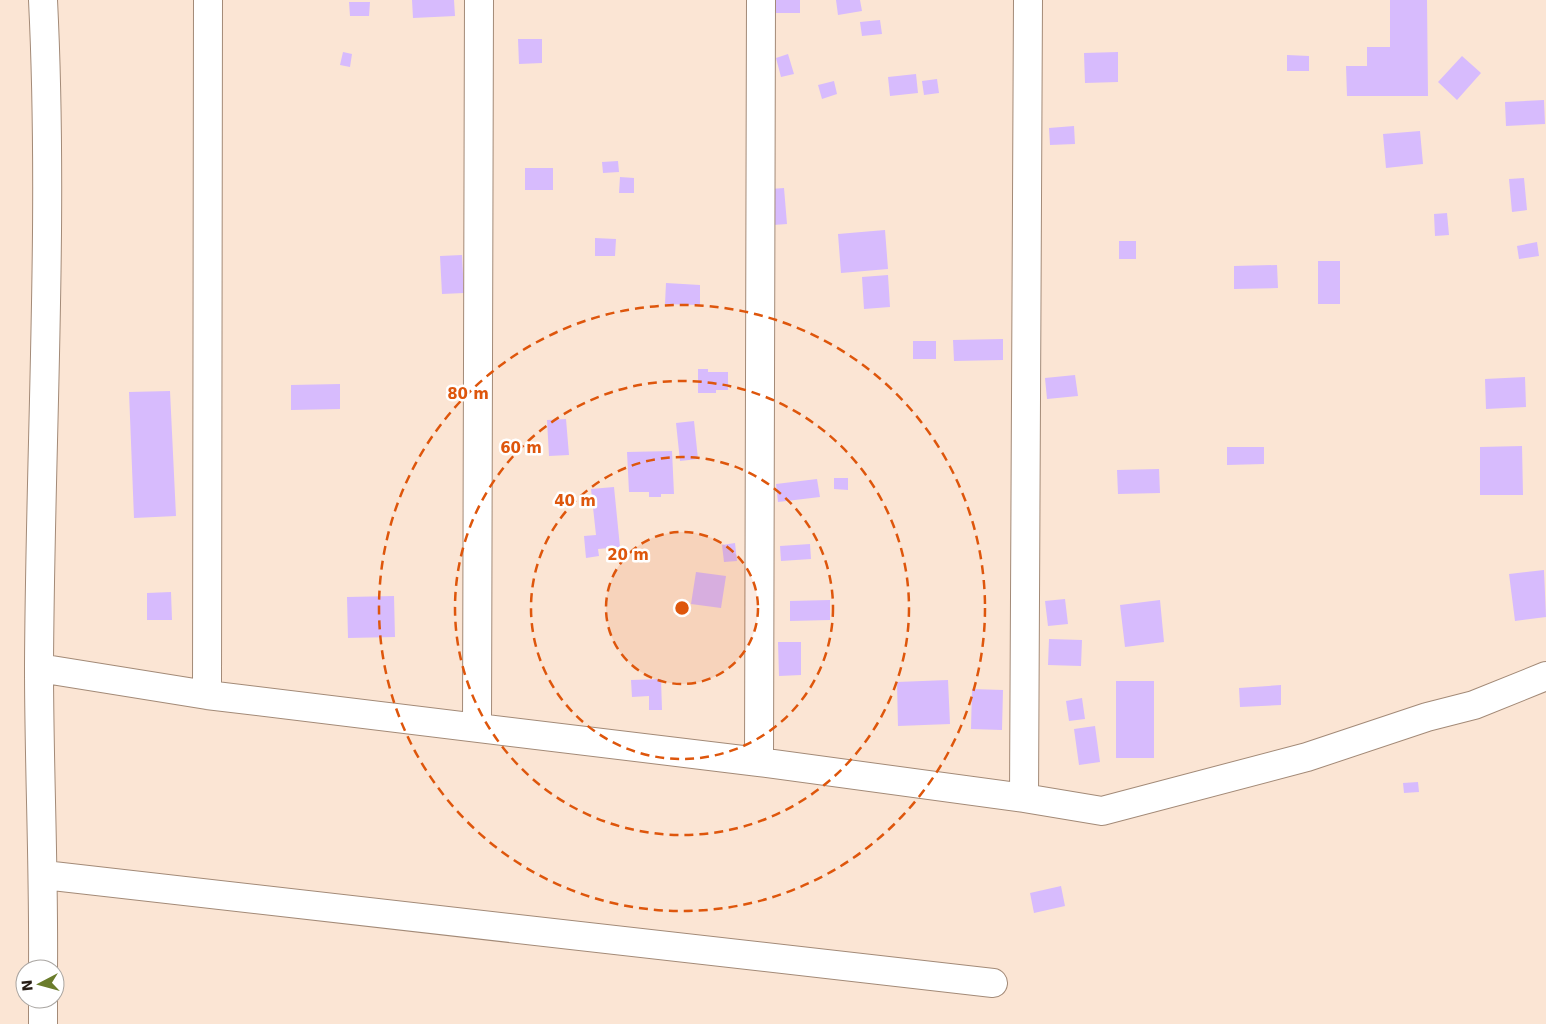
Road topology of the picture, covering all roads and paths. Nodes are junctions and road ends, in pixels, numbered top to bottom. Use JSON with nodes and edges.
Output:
{"nodes":[{"id":1,"x":43,"y":0,"type":"edge"},
{"id":2,"x":208,"y":0,"type":"edge"},
{"id":3,"x":479,"y":0,"type":"edge"},
{"id":4,"x":761,"y":0,"type":"edge"},
{"id":5,"x":1028,"y":0,"type":"edge"},
{"id":6,"x":39,"y":668,"type":"junction"},
{"id":7,"x":1546,"y":676,"type":"edge"},
{"id":8,"x":207,"y":694,"type":"junction"},
{"id":9,"x":477,"y":727,"type":"junction"},
{"id":10,"x":759,"y":762,"type":"junction"},
{"id":11,"x":1024,"y":798,"type":"junction"},
{"id":12,"x":44,"y":875,"type":"junction"},
{"id":13,"x":43,"y":959,"type":"edge"},
{"id":14,"x":993,"y":983,"type":"dead end"},
{"id":15,"x":43,"y":1009,"type":"edge"},
{"id":16,"x":43,"y":1024,"type":"edge"}],
"edges":[{"from":1,"to":6,"type":"street"},
{"from":2,"to":8,"type":"street"},
{"from":3,"to":9,"type":"street"},
{"from":4,"to":10,"type":"street"},
{"from":5,"to":11,"type":"street"},
{"from":6,"to":8,"type":"street"},
{"from":6,"to":12,"type":"street"},
{"from":7,"to":11,"type":"street"},
{"from":8,"to":9,"type":"street"},
{"from":9,"to":10,"type":"street"},
{"from":10,"to":11,"type":"street"},
{"from":12,"to":13,"type":"street"},
{"from":12,"to":14,"type":"street"},
{"from":15,"to":16,"type":"street"}]}
